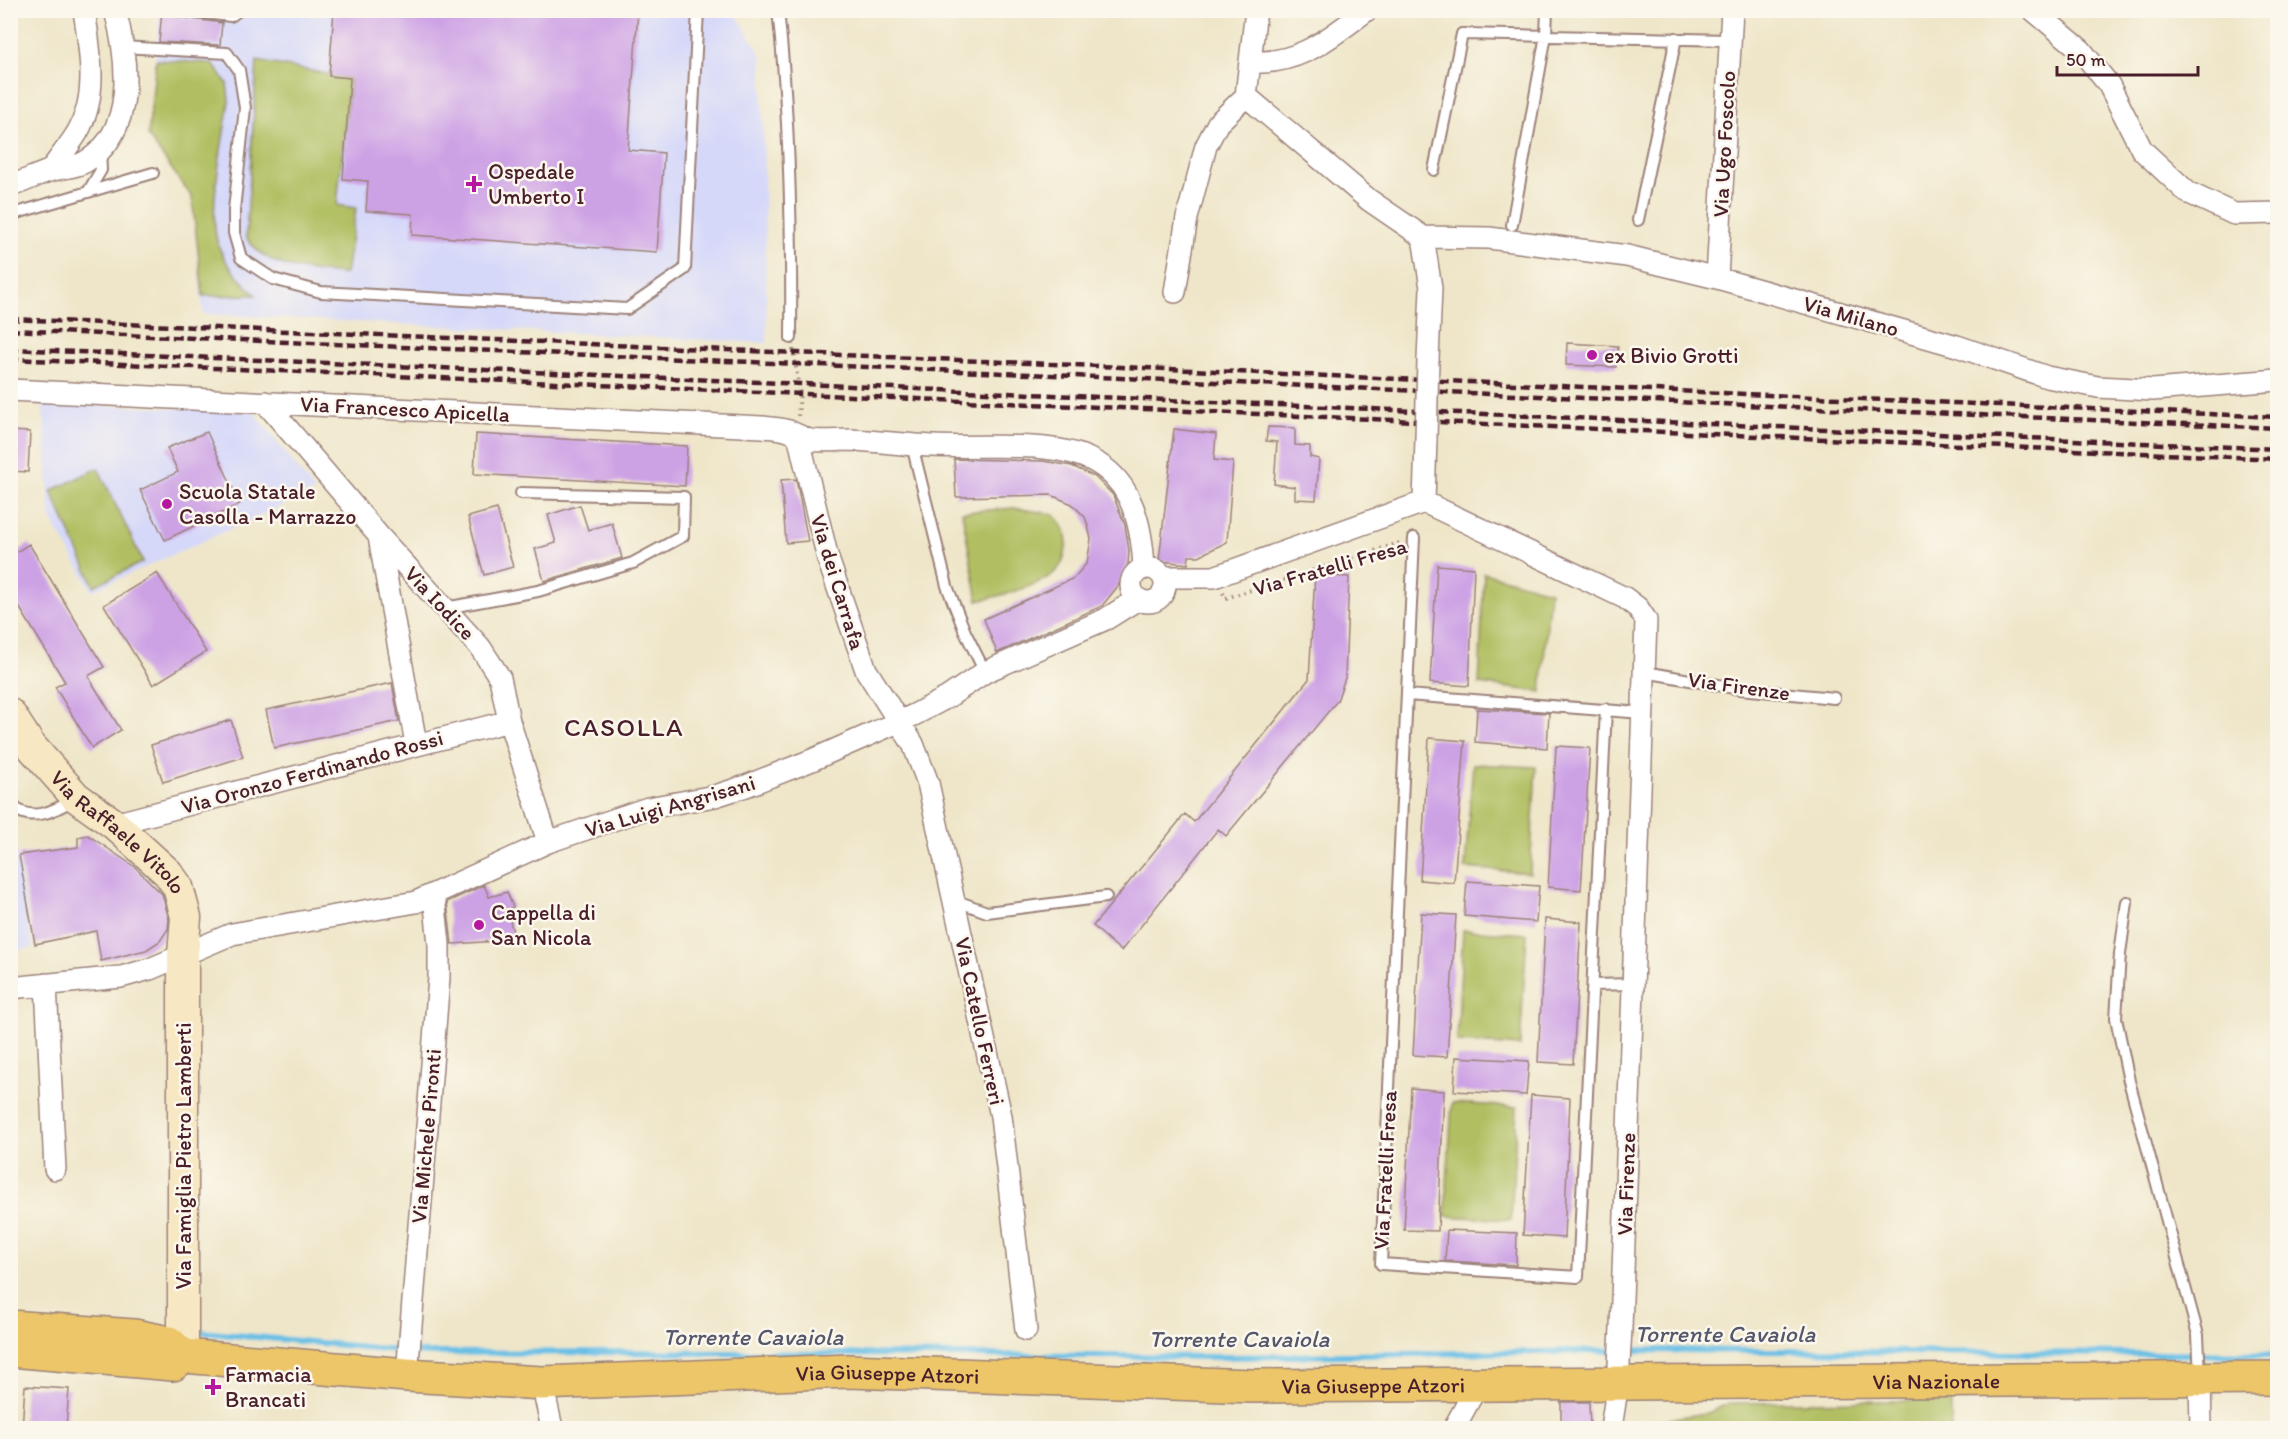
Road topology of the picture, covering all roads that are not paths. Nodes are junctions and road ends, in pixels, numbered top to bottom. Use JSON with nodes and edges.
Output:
{"nodes":[{"id":1,"x":84,"y":10,"type":"edge"},
{"id":2,"x":115,"y":10,"type":"edge"},
{"id":3,"x":179,"y":10,"type":"edge"},
{"id":4,"x":239,"y":10,"type":"edge"},
{"id":5,"x":698,"y":10,"type":"edge"},
{"id":6,"x":778,"y":10,"type":"edge"},
{"id":7,"x":1256,"y":10,"type":"edge"},
{"id":8,"x":1367,"y":10,"type":"edge"},
{"id":9,"x":1547,"y":10,"type":"edge"},
{"id":10,"x":1732,"y":10,"type":"edge"},
{"id":11,"x":2033,"y":10,"type":"edge"},
{"id":12,"x":1546,"y":35,"type":"junction"},
{"id":13,"x":1676,"y":38,"type":"junction"},
{"id":14,"x":1729,"y":40,"type":"junction"},
{"id":15,"x":89,"y":46,"type":"junction"},
{"id":16,"x":122,"y":47,"type":"junction"},
{"id":17,"x":1250,"y":62,"type":"junction"},
{"id":18,"x":1246,"y":96,"type":"junction"},
{"id":19,"x":78,"y":132,"type":"junction"},
{"id":20,"x":100,"y":151,"type":"junction"},
{"id":21,"x":1434,"y":170,"type":"dead end"},
{"id":22,"x":50,"y":171,"type":"junction"},
{"id":23,"x":153,"y":173,"type":"dead end"},
{"id":24,"x":10,"y":186,"type":"edge"},
{"id":25,"x":88,"y":192,"type":"junction"},
{"id":26,"x":2277,"y":213,"type":"edge"},
{"id":27,"x":10,"y":215,"type":"edge"},
{"id":28,"x":1638,"y":220,"type":"dead end"},
{"id":29,"x":1512,"y":225,"type":"dead end"},
{"id":30,"x":1422,"y":237,"type":"junction"},
{"id":31,"x":1717,"y":278,"type":"junction"},
{"id":32,"x":1175,"y":292,"type":"dead end"},
{"id":33,"x":791,"y":338,"type":"dead end"},
{"id":34,"x":2277,"y":380,"type":"edge"},
{"id":35,"x":10,"y":390,"type":"edge"},
{"id":36,"x":265,"y":402,"type":"junction"},
{"id":37,"x":798,"y":435,"type":"junction"},
{"id":38,"x":912,"y":445,"type":"junction"},
{"id":39,"x":521,"y":493,"type":"dead end"},
{"id":40,"x":1424,"y":502,"type":"junction"},
{"id":41,"x":379,"y":536,"type":"junction"},
{"id":42,"x":1414,"y":538,"type":"road end"},
{"id":43,"x":1151,"y":586,"type":"junction"},
{"id":44,"x":445,"y":608,"type":"junction"},
{"id":45,"x":985,"y":672,"type":"junction"},
{"id":46,"x":1645,"y":672,"type":"junction"},
{"id":47,"x":1407,"y":695,"type":"junction"},
{"id":48,"x":1834,"y":698,"type":"dead end"},
{"id":49,"x":1606,"y":709,"type":"junction"},
{"id":50,"x":1643,"y":713,"type":"junction"},
{"id":51,"x":509,"y":721,"type":"junction"},
{"id":52,"x":897,"y":722,"type":"junction"},
{"id":53,"x":14,"y":727,"type":"edge"},
{"id":54,"x":416,"y":744,"type":"junction"},
{"id":55,"x":76,"y":797,"type":"junction"},
{"id":56,"x":10,"y":803,"type":"edge"},
{"id":57,"x":114,"y":824,"type":"junction"},
{"id":58,"x":548,"y":842,"type":"junction"},
{"id":59,"x":434,"y":896,"type":"junction"},
{"id":60,"x":1106,"y":897,"type":"dead end"},
{"id":61,"x":954,"y":900,"type":"junction"},
{"id":62,"x":2127,"y":902,"type":"dead end"},
{"id":63,"x":183,"y":955,"type":"junction"},
{"id":64,"x":46,"y":984,"type":"junction"},
{"id":65,"x":1593,"y":985,"type":"junction"},
{"id":66,"x":1628,"y":985,"type":"junction"},
{"id":67,"x":10,"y":988,"type":"edge"},
{"id":68,"x":55,"y":1169,"type":"dead end"},
{"id":69,"x":10,"y":1327,"type":"edge"},
{"id":70,"x":1026,"y":1330,"type":"dead end"},
{"id":71,"x":10,"y":1350,"type":"edge"},
{"id":72,"x":183,"y":1356,"type":"junction"},
{"id":73,"x":407,"y":1369,"type":"junction"},
{"id":74,"x":2200,"y":1372,"type":"junction"},
{"id":75,"x":2277,"y":1378,"type":"edge"},
{"id":76,"x":1610,"y":1379,"type":"junction"},
{"id":77,"x":542,"y":1383,"type":"junction"},
{"id":78,"x":1477,"y":1386,"type":"junction"},
{"id":79,"x":552,"y":1428,"type":"edge"},
{"id":80,"x":1454,"y":1428,"type":"edge"},
{"id":81,"x":1611,"y":1428,"type":"edge"},
{"id":82,"x":2201,"y":1428,"type":"edge"}],
"edges":[{"from":1,"to":15,"type":"street"},
{"from":2,"to":16,"type":"street"},
{"from":3,"to":4,"type":"lane"},
{"from":5,"to":16,"type":"lane"},
{"from":6,"to":33,"type":"lane"},
{"from":7,"to":17,"type":"street"},
{"from":8,"to":17,"type":"street"},
{"from":9,"to":12,"type":"lane"},
{"from":10,"to":14,"type":"street","name":"Via Ugo Foscolo"},
{"from":11,"to":26,"type":"street"},
{"from":12,"to":13,"type":"lane"},
{"from":12,"to":21,"type":"lane"},
{"from":12,"to":29,"type":"lane"},
{"from":13,"to":14,"type":"lane"},
{"from":13,"to":28,"type":"lane"},
{"from":14,"to":31,"type":"street","name":"Via Ugo Foscolo"},
{"from":15,"to":16,"type":"street"},
{"from":15,"to":19,"type":"street"},
{"from":16,"to":20,"type":"street"},
{"from":17,"to":18,"type":"street"},
{"from":18,"to":30,"type":"street"},
{"from":18,"to":32,"type":"street"},
{"from":19,"to":20,"type":"street"},
{"from":19,"to":22,"type":"street"},
{"from":20,"to":22,"type":"street"},
{"from":20,"to":25,"type":"lane"},
{"from":22,"to":24,"type":"street"},
{"from":23,"to":25,"type":"lane"},
{"from":25,"to":27,"type":"lane"},
{"from":30,"to":31,"type":"street","name":"Via Milano"},
{"from":30,"to":40,"type":"street","bridge":true},
{"from":31,"to":34,"type":"street","name":"Via Milano"},
{"from":35,"to":36,"type":"street","name":"Via Francesco Apicella"},
{"from":36,"to":37,"type":"street","name":"Via Francesco Apicella"},
{"from":36,"to":41,"type":"street","name":"Via Iodice"},
{"from":37,"to":38,"type":"street","name":"Via Francesco Apicella"},
{"from":37,"to":52,"type":"street","name":"Via dei Carrafa"},
{"from":38,"to":43,"type":"street","name":"Via Francesco Apicella"},
{"from":38,"to":45,"type":"lane"},
{"from":39,"to":44,"type":"lane"},
{"from":40,"to":43,"type":"street"},
{"from":40,"to":46,"type":"street"},
{"from":41,"to":44,"type":"street","name":"Via Iodice"},
{"from":41,"to":54,"type":"street"},
{"from":42,"to":47,"type":"lane","name":"Via Fratelli Fresa"},
{"from":43,"to":45,"type":"street","name":"Via Luigi Angrisani"},
{"from":44,"to":51,"type":"street","name":"Via Iodice"},
{"from":45,"to":52,"type":"street","name":"Via Luigi Angrisani"},
{"from":46,"to":48,"type":"lane","name":"Via Firenze"},
{"from":46,"to":50,"type":"street"},
{"from":47,"to":49,"type":"lane"},
{"from":47,"to":65,"type":"lane","name":"Via Fratelli Fresa"},
{"from":49,"to":50,"type":"lane"},
{"from":49,"to":65,"type":"lane","name":"Via Fratelli Fresa"},
{"from":50,"to":66,"type":"street","name":"Via Firenze"},
{"from":51,"to":54,"type":"street","name":"Via Oronzo Ferdinando Rossi"},
{"from":51,"to":58,"type":"street","name":"Via Iodice"},
{"from":52,"to":58,"type":"street","name":"Via Luigi Angrisani"},
{"from":52,"to":61,"type":"street","name":"Via Catello Ferreri"},
{"from":53,"to":55,"type":"main road","name":"Via Raffaele Vitolo"},
{"from":54,"to":57,"type":"street","name":"Via Oronzo Ferdinando Rossi"},
{"from":55,"to":56,"type":"lane"},
{"from":55,"to":57,"type":"main road","name":"Via Raffaele Vitolo"},
{"from":57,"to":63,"type":"main road","name":"Via Raffaele Vitolo"},
{"from":58,"to":59,"type":"street","name":"Via Luigi Angrisani"},
{"from":59,"to":63,"type":"street","name":"Via Luigi Angrisani"},
{"from":59,"to":73,"type":"street","name":"Via Michele Pironti"},
{"from":60,"to":61,"type":"lane"},
{"from":61,"to":70,"type":"street","name":"Via Catello Ferreri"},
{"from":62,"to":74,"type":"lane"},
{"from":63,"to":64,"type":"street","name":"Via Luigi Angrisani"},
{"from":63,"to":72,"type":"main road","name":"Via Famiglia Pietro Lamberti"},
{"from":64,"to":67,"type":"street","name":"Via Luigi Angrisani"},
{"from":64,"to":68,"type":"street"},
{"from":65,"to":66,"type":"lane"},
{"from":66,"to":76,"type":"street","name":"Via Firenze"},
{"from":69,"to":72,"type":"main road","name":"Via Giuseppe Atzori"},
{"from":71,"to":72,"type":"main road","name":"Via Giuseppe Atzori"},
{"from":72,"to":73,"type":"main road","name":"Via Giuseppe Atzori"},
{"from":73,"to":77,"type":"main road","name":"Via Giuseppe Atzori"},
{"from":74,"to":75,"type":"main road","name":"Via Nazionale"},
{"from":74,"to":76,"type":"main road","name":"Via Nazionale"},
{"from":74,"to":82,"type":"street"},
{"from":76,"to":78,"type":"main road","name":"Via Giuseppe Atzori"},
{"from":76,"to":81,"type":"street","name":"Via Firenze"},
{"from":77,"to":78,"type":"main road","name":"Via Giuseppe Atzori"},
{"from":77,"to":79,"type":"street"},
{"from":78,"to":80,"type":"street"}]}
